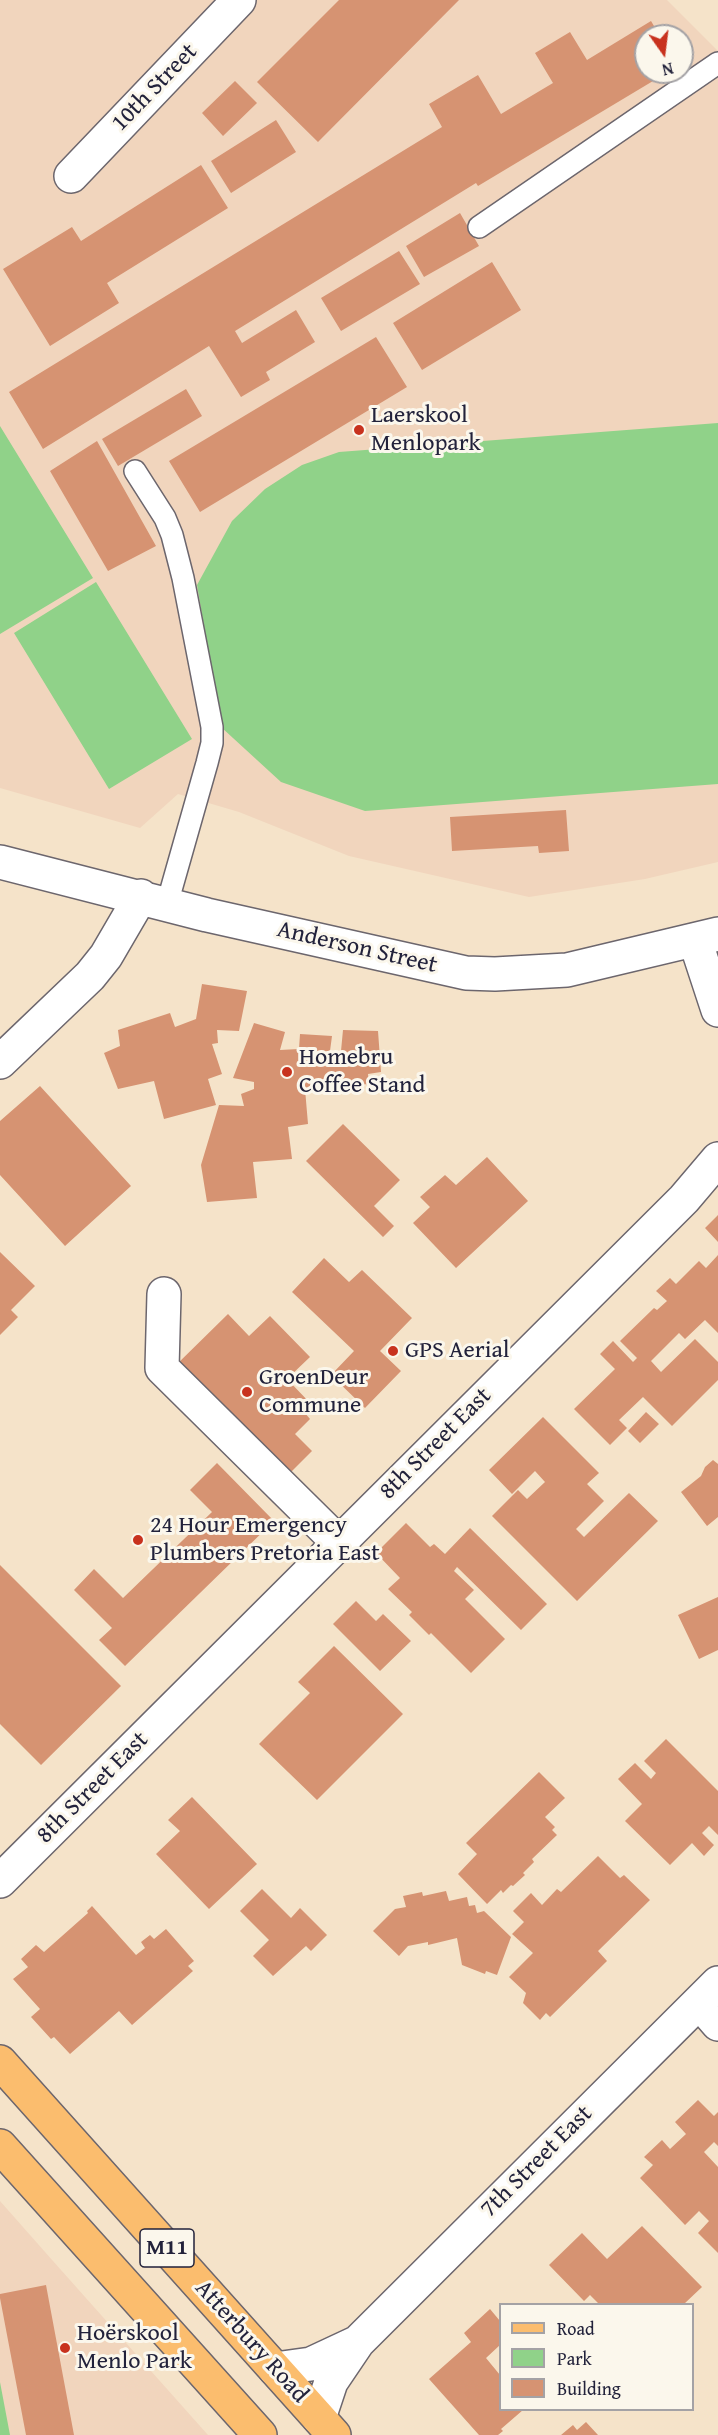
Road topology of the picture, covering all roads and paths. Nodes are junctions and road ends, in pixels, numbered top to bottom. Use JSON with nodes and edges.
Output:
{"nodes":[{"id":1,"x":239,"y":0,"type":"edge"},
{"id":2,"x":718,"y":63,"type":"edge"},
{"id":3,"x":71,"y":176,"type":"dead end"},
{"id":4,"x":479,"y":227,"type":"dead end"},
{"id":5,"x":135,"y":471,"type":"dead end"},
{"id":6,"x":0,"y":862,"type":"edge"},
{"id":7,"x":154,"y":900,"type":"junction"},
{"id":8,"x":706,"y":937,"type":"edge"},
{"id":9,"x":718,"y":1011,"type":"edge"},
{"id":10,"x":0,"y":1062,"type":"edge"},
{"id":11,"x":718,"y":1159,"type":"edge"},
{"id":12,"x":164,"y":1294,"type":"dead end"},
{"id":13,"x":338,"y":1542,"type":"junction"},
{"id":14,"x":0,"y":1881,"type":"edge"},
{"id":15,"x":712,"y":2003,"type":"edge"},
{"id":16,"x":0,"y":2062,"type":"edge"},
{"id":17,"x":0,"y":2146,"type":"edge"},
{"id":18,"x":358,"y":2342,"type":"junction"},
{"id":19,"x":275,"y":2369,"type":"junction"},
{"id":20,"x":326,"y":2426,"type":"edge"},
{"id":21,"x":260,"y":2435,"type":"edge"}],
"edges":[{"from":1,"to":3,"type":"street","name":"10th Street"},
{"from":2,"to":4,"type":"lane"},
{"from":5,"to":7,"type":"lane"},
{"from":6,"to":7,"type":"street","name":"Anderson Street"},
{"from":7,"to":8,"type":"street","name":"Anderson Street"},
{"from":7,"to":10,"type":"street"},
{"from":8,"to":9,"type":"street"},
{"from":11,"to":13,"type":"street","name":"8th Street East"},
{"from":12,"to":13,"type":"street"},
{"from":13,"to":14,"type":"street","name":"8th Street East"},
{"from":15,"to":18,"type":"street","name":"7th Street East"},
{"from":16,"to":19,"type":"main road","name":"Atterbury Road","number":"M11"},
{"from":17,"to":21,"type":"main road","number":"M11"},
{"from":18,"to":19,"type":"street"},
{"from":18,"to":20,"type":"street"},
{"from":19,"to":20,"type":"main road","name":"Atterbury Road","number":"M11"}]}
